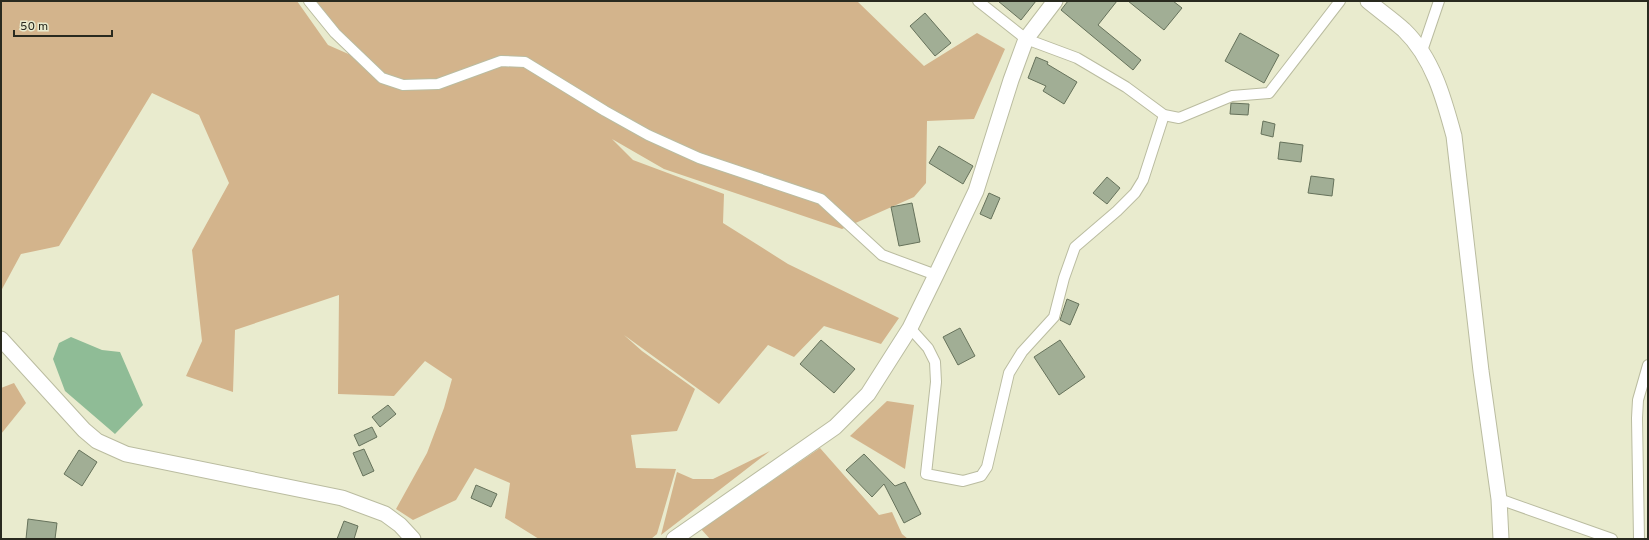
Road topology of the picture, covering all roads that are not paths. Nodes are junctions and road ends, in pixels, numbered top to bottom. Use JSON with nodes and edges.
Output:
{"nodes":[{"id":1,"x":309,"y":1,"type":"edge"},
{"id":2,"x":978,"y":1,"type":"edge"},
{"id":3,"x":1055,"y":1,"type":"edge"},
{"id":4,"x":1340,"y":1,"type":"edge"},
{"id":5,"x":1368,"y":1,"type":"edge"},
{"id":6,"x":1439,"y":1,"type":"edge"},
{"id":7,"x":1026,"y":40,"type":"junction"},
{"id":8,"x":1422,"y":51,"type":"junction"},
{"id":9,"x":1164,"y":115,"type":"junction"},
{"id":10,"x":936,"y":275,"type":"junction"},
{"id":11,"x":910,"y":328,"type":"junction"},
{"id":12,"x":1,"y":339,"type":"edge"},
{"id":13,"x":1648,"y":365,"type":"edge"},
{"id":14,"x":1498,"y":499,"type":"junction"},
{"id":15,"x":413,"y":539,"type":"edge"},
{"id":16,"x":674,"y":539,"type":"edge"},
{"id":17,"x":1501,"y":539,"type":"edge"},
{"id":18,"x":1612,"y":539,"type":"edge"},
{"id":19,"x":1639,"y":539,"type":"edge"}],
"edges":[{"from":1,"to":10,"type":"street"},
{"from":2,"to":7,"type":"street"},
{"from":3,"to":7,"type":"street"},
{"from":4,"to":9,"type":"street"},
{"from":5,"to":8,"type":"street"},
{"from":6,"to":8,"type":"street"},
{"from":7,"to":9,"type":"street"},
{"from":7,"to":10,"type":"street"},
{"from":8,"to":14,"type":"street"},
{"from":9,"to":11,"type":"street"},
{"from":10,"to":11,"type":"street"},
{"from":11,"to":16,"type":"street"},
{"from":12,"to":15,"type":"street"},
{"from":13,"to":19,"type":"street"},
{"from":14,"to":17,"type":"street"},
{"from":14,"to":18,"type":"street"}]}
